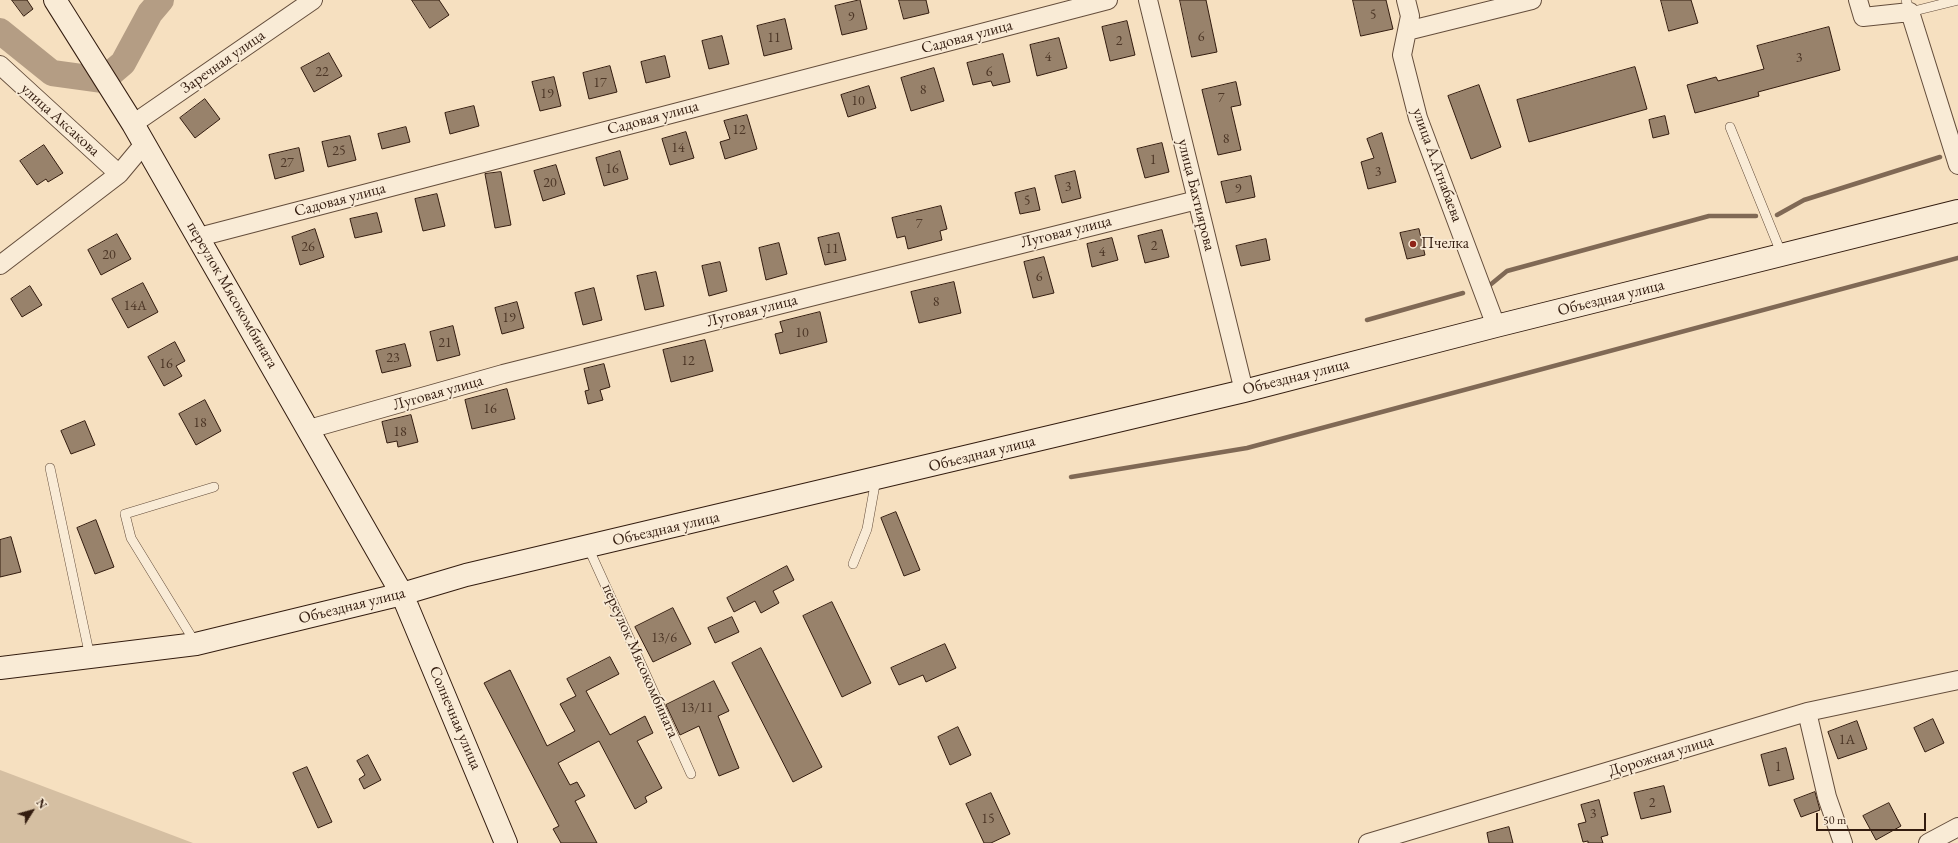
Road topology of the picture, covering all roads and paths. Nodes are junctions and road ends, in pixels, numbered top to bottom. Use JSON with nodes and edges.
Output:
{"nodes":[{"id":1,"x":55,"y":0,"type":"edge"},
{"id":2,"x":313,"y":0,"type":"edge"},
{"id":3,"x":1108,"y":0,"type":"edge"},
{"id":4,"x":1148,"y":0,"type":"edge"},
{"id":5,"x":1406,"y":0,"type":"edge"},
{"id":6,"x":1532,"y":0,"type":"edge"},
{"id":7,"x":1858,"y":0,"type":"edge"},
{"id":8,"x":1958,"y":0,"type":"edge"},
{"id":9,"x":1908,"y":6,"type":"edge"},
{"id":10,"x":1407,"y":31,"type":"junction"},
{"id":11,"x":0,"y":65,"type":"edge"},
{"id":12,"x":133,"y":124,"type":"junction"},
{"id":13,"x":1730,"y":127,"type":"dead end"},
{"id":14,"x":144,"y":144,"type":"junction"},
{"id":15,"x":1958,"y":165,"type":"edge"},
{"id":16,"x":119,"y":174,"type":"junction"},
{"id":17,"x":1197,"y":200,"type":"junction"},
{"id":18,"x":1958,"y":211,"type":"edge"},
{"id":19,"x":199,"y":237,"type":"junction"},
{"id":20,"x":1782,"y":256,"type":"junction"},
{"id":21,"x":0,"y":265,"type":"edge"},
{"id":22,"x":1496,"y":326,"type":"junction"},
{"id":23,"x":1244,"y":391,"type":"junction"},
{"id":24,"x":309,"y":429,"type":"junction"},
{"id":25,"x":50,"y":468,"type":"dead end"},
{"id":26,"x":876,"y":479,"type":"junction"},
{"id":27,"x":214,"y":487,"type":"dead end"},
{"id":28,"x":588,"y":547,"type":"junction"},
{"id":29,"x":852,"y":564,"type":"dead end"},
{"id":30,"x":402,"y":594,"type":"junction"},
{"id":31,"x":196,"y":644,"type":"junction"},
{"id":32,"x":90,"y":657,"type":"junction"},
{"id":33,"x":0,"y":668,"type":"edge"},
{"id":34,"x":1958,"y":680,"type":"edge"},
{"id":35,"x":1807,"y":712,"type":"junction"},
{"id":36,"x":691,"y":774,"type":"dead end"},
{"id":37,"x":1958,"y":827,"type":"edge"},
{"id":38,"x":506,"y":843,"type":"edge"},
{"id":39,"x":1368,"y":843,"type":"edge"},
{"id":40,"x":1843,"y":843,"type":"edge"},
{"id":41,"x":1928,"y":843,"type":"edge"}],
"edges":[{"from":1,"to":12,"type":"main road","name":"переулок Мясокомбината"},
{"from":2,"to":12,"type":"street","name":"Заречная улица"},
{"from":3,"to":19,"type":"street","name":"Садовая улица"},
{"from":4,"to":17,"type":"street","name":"улица Бахтиярова"},
{"from":5,"to":10,"type":"street","name":"улица А.Атнабаева"},
{"from":6,"to":10,"type":"street"},
{"from":7,"to":9,"type":"street"},
{"from":8,"to":9,"type":"lane"},
{"from":9,"to":15,"type":"street"},
{"from":10,"to":22,"type":"street","name":"улица А.Атнабаева"},
{"from":11,"to":16,"type":"street","name":"улица Аксакова"},
{"from":12,"to":14,"type":"main road","name":"переулок Мясокомбината"},
{"from":13,"to":20,"type":"lane"},
{"from":14,"to":16,"type":"street"},
{"from":14,"to":19,"type":"main road","name":"переулок Мясокомбината"},
{"from":16,"to":21,"type":"street"},
{"from":17,"to":23,"type":"street","name":"улица Бахтиярова"},
{"from":17,"to":24,"type":"street","name":"Луговая улица"},
{"from":18,"to":20,"type":"main road","name":"Объездная улица"},
{"from":19,"to":24,"type":"main road","name":"переулок Мясокомбината"},
{"from":20,"to":22,"type":"main road","name":"Объездная улица"},
{"from":22,"to":23,"type":"main road","name":"Объездная улица"},
{"from":23,"to":26,"type":"main road","name":"Объездная улица"},
{"from":24,"to":30,"type":"main road","name":"переулок Мясокомбината"},
{"from":25,"to":32,"type":"lane"},
{"from":26,"to":28,"type":"main road","name":"Объездная улица"},
{"from":26,"to":29,"type":"lane"},
{"from":27,"to":31,"type":"lane"},
{"from":28,"to":30,"type":"main road","name":"Объездная улица"},
{"from":28,"to":36,"type":"lane","name":"переулок Мясокомбината"},
{"from":30,"to":31,"type":"main road","name":"Объездная улица"},
{"from":30,"to":38,"type":"main road","name":"Солнечная улица"},
{"from":31,"to":32,"type":"main road","name":"Объездная улица"},
{"from":32,"to":33,"type":"main road","name":"Объездная улица"},
{"from":34,"to":35,"type":"street","name":"Дорожная улица"},
{"from":35,"to":39,"type":"street","name":"Дорожная улица"},
{"from":35,"to":40,"type":"street"},
{"from":37,"to":41,"type":"street"}]}
